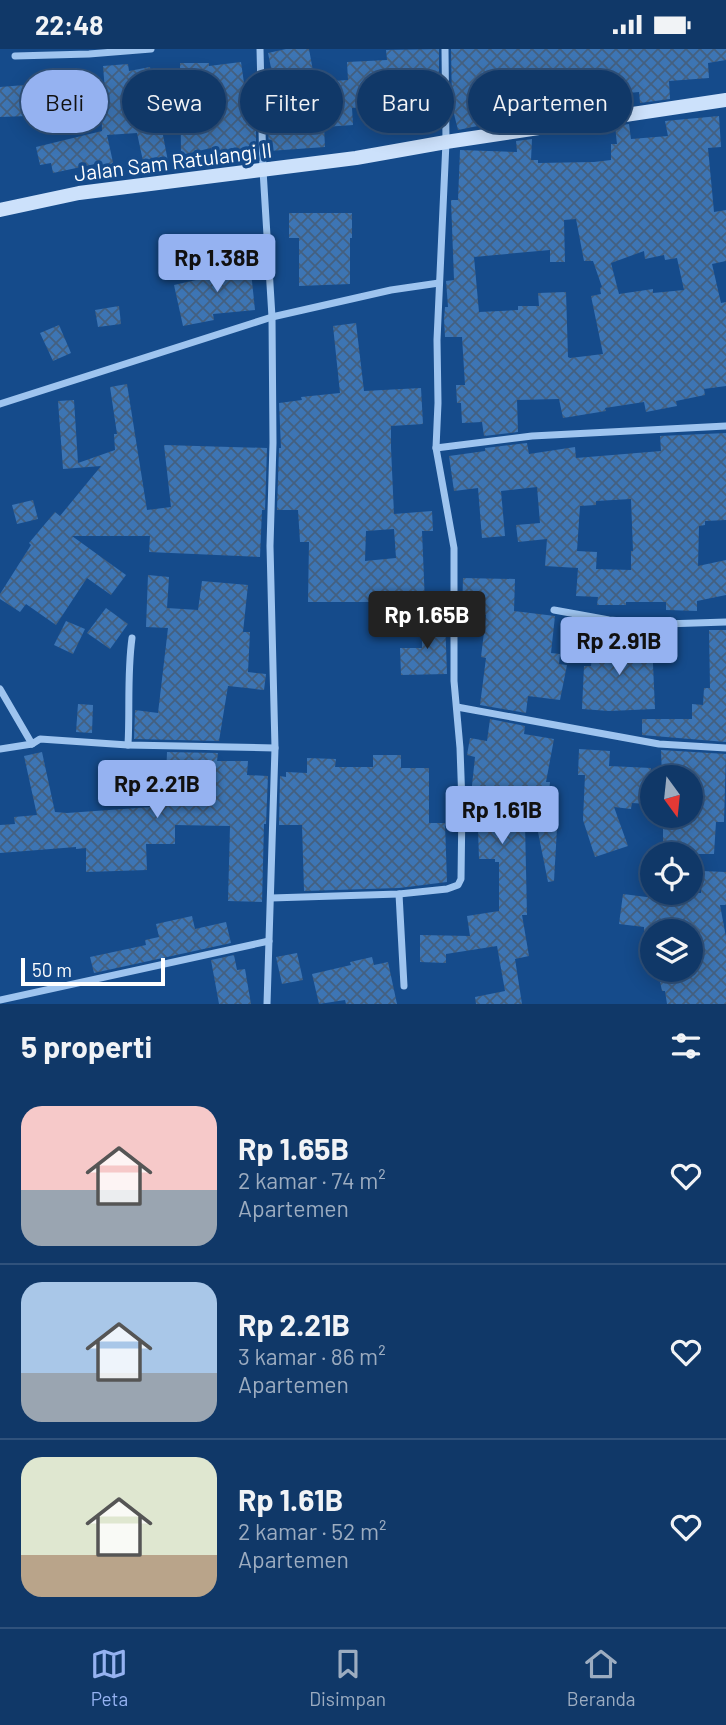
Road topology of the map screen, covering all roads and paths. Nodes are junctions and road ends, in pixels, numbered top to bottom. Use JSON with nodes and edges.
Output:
{"nodes":[{"id":1,"x":151,"y":49,"type":"edge"},
{"id":2,"x":260,"y":49,"type":"edge"},
{"id":3,"x":446,"y":49,"type":"edge"},
{"id":4,"x":16,"y":56,"type":"dead end"},
{"id":5,"x":726,"y":100,"type":"edge"},
{"id":6,"x":446,"y":142,"type":"junction"},
{"id":7,"x":263,"y":170,"type":"junction"},
{"id":8,"x":0,"y":210,"type":"edge"},
{"id":9,"x":439,"y":283,"type":"junction"},
{"id":10,"x":272,"y":317,"type":"junction"},
{"id":11,"x":0,"y":404,"type":"edge"},
{"id":12,"x":726,"y":425,"type":"edge"},
{"id":13,"x":436,"y":447,"type":"junction"},
{"id":14,"x":554,"y":610,"type":"dead end"},
{"id":15,"x":726,"y":622,"type":"edge"},
{"id":16,"x":132,"y":638,"type":"dead end"},
{"id":17,"x":0,"y":689,"type":"edge"},
{"id":18,"x":457,"y":707,"type":"junction"},
{"id":19,"x":32,"y":744,"type":"junction"},
{"id":20,"x":128,"y":745,"type":"junction"},
{"id":21,"x":275,"y":748,"type":"junction"},
{"id":22,"x":726,"y":748,"type":"edge"},
{"id":23,"x":0,"y":749,"type":"edge"},
{"id":24,"x":399,"y":894,"type":"junction"},
{"id":25,"x":271,"y":898,"type":"junction"},
{"id":26,"x":269,"y":941,"type":"junction"},
{"id":27,"x":404,"y":986,"type":"dead end"},
{"id":28,"x":0,"y":1000,"type":"edge"},
{"id":29,"x":267,"y":1004,"type":"edge"}],
"edges":[{"from":1,"to":4,"type":"street"},
{"from":2,"to":7,"type":"street"},
{"from":3,"to":6,"type":"street"},
{"from":5,"to":6,"type":"street","name":"Jalan Sam Ratulangi II"},
{"from":6,"to":7,"type":"street","name":"Jalan Sam Ratulangi II"},
{"from":6,"to":9,"type":"street"},
{"from":7,"to":8,"type":"street","name":"Jalan Sam Ratulangi II"},
{"from":7,"to":10,"type":"street"},
{"from":9,"to":10,"type":"street"},
{"from":9,"to":13,"type":"street"},
{"from":10,"to":11,"type":"street"},
{"from":10,"to":21,"type":"street"},
{"from":12,"to":13,"type":"street"},
{"from":13,"to":18,"type":"street"},
{"from":14,"to":15,"type":"street"},
{"from":16,"to":20,"type":"street"},
{"from":17,"to":19,"type":"street"},
{"from":18,"to":22,"type":"street"},
{"from":18,"to":24,"type":"street"},
{"from":19,"to":20,"type":"street"},
{"from":19,"to":23,"type":"street"},
{"from":20,"to":21,"type":"street"},
{"from":21,"to":25,"type":"street"},
{"from":24,"to":25,"type":"street"},
{"from":24,"to":27,"type":"street"},
{"from":25,"to":26,"type":"street"},
{"from":26,"to":28,"type":"street"},
{"from":26,"to":29,"type":"street"}]}
